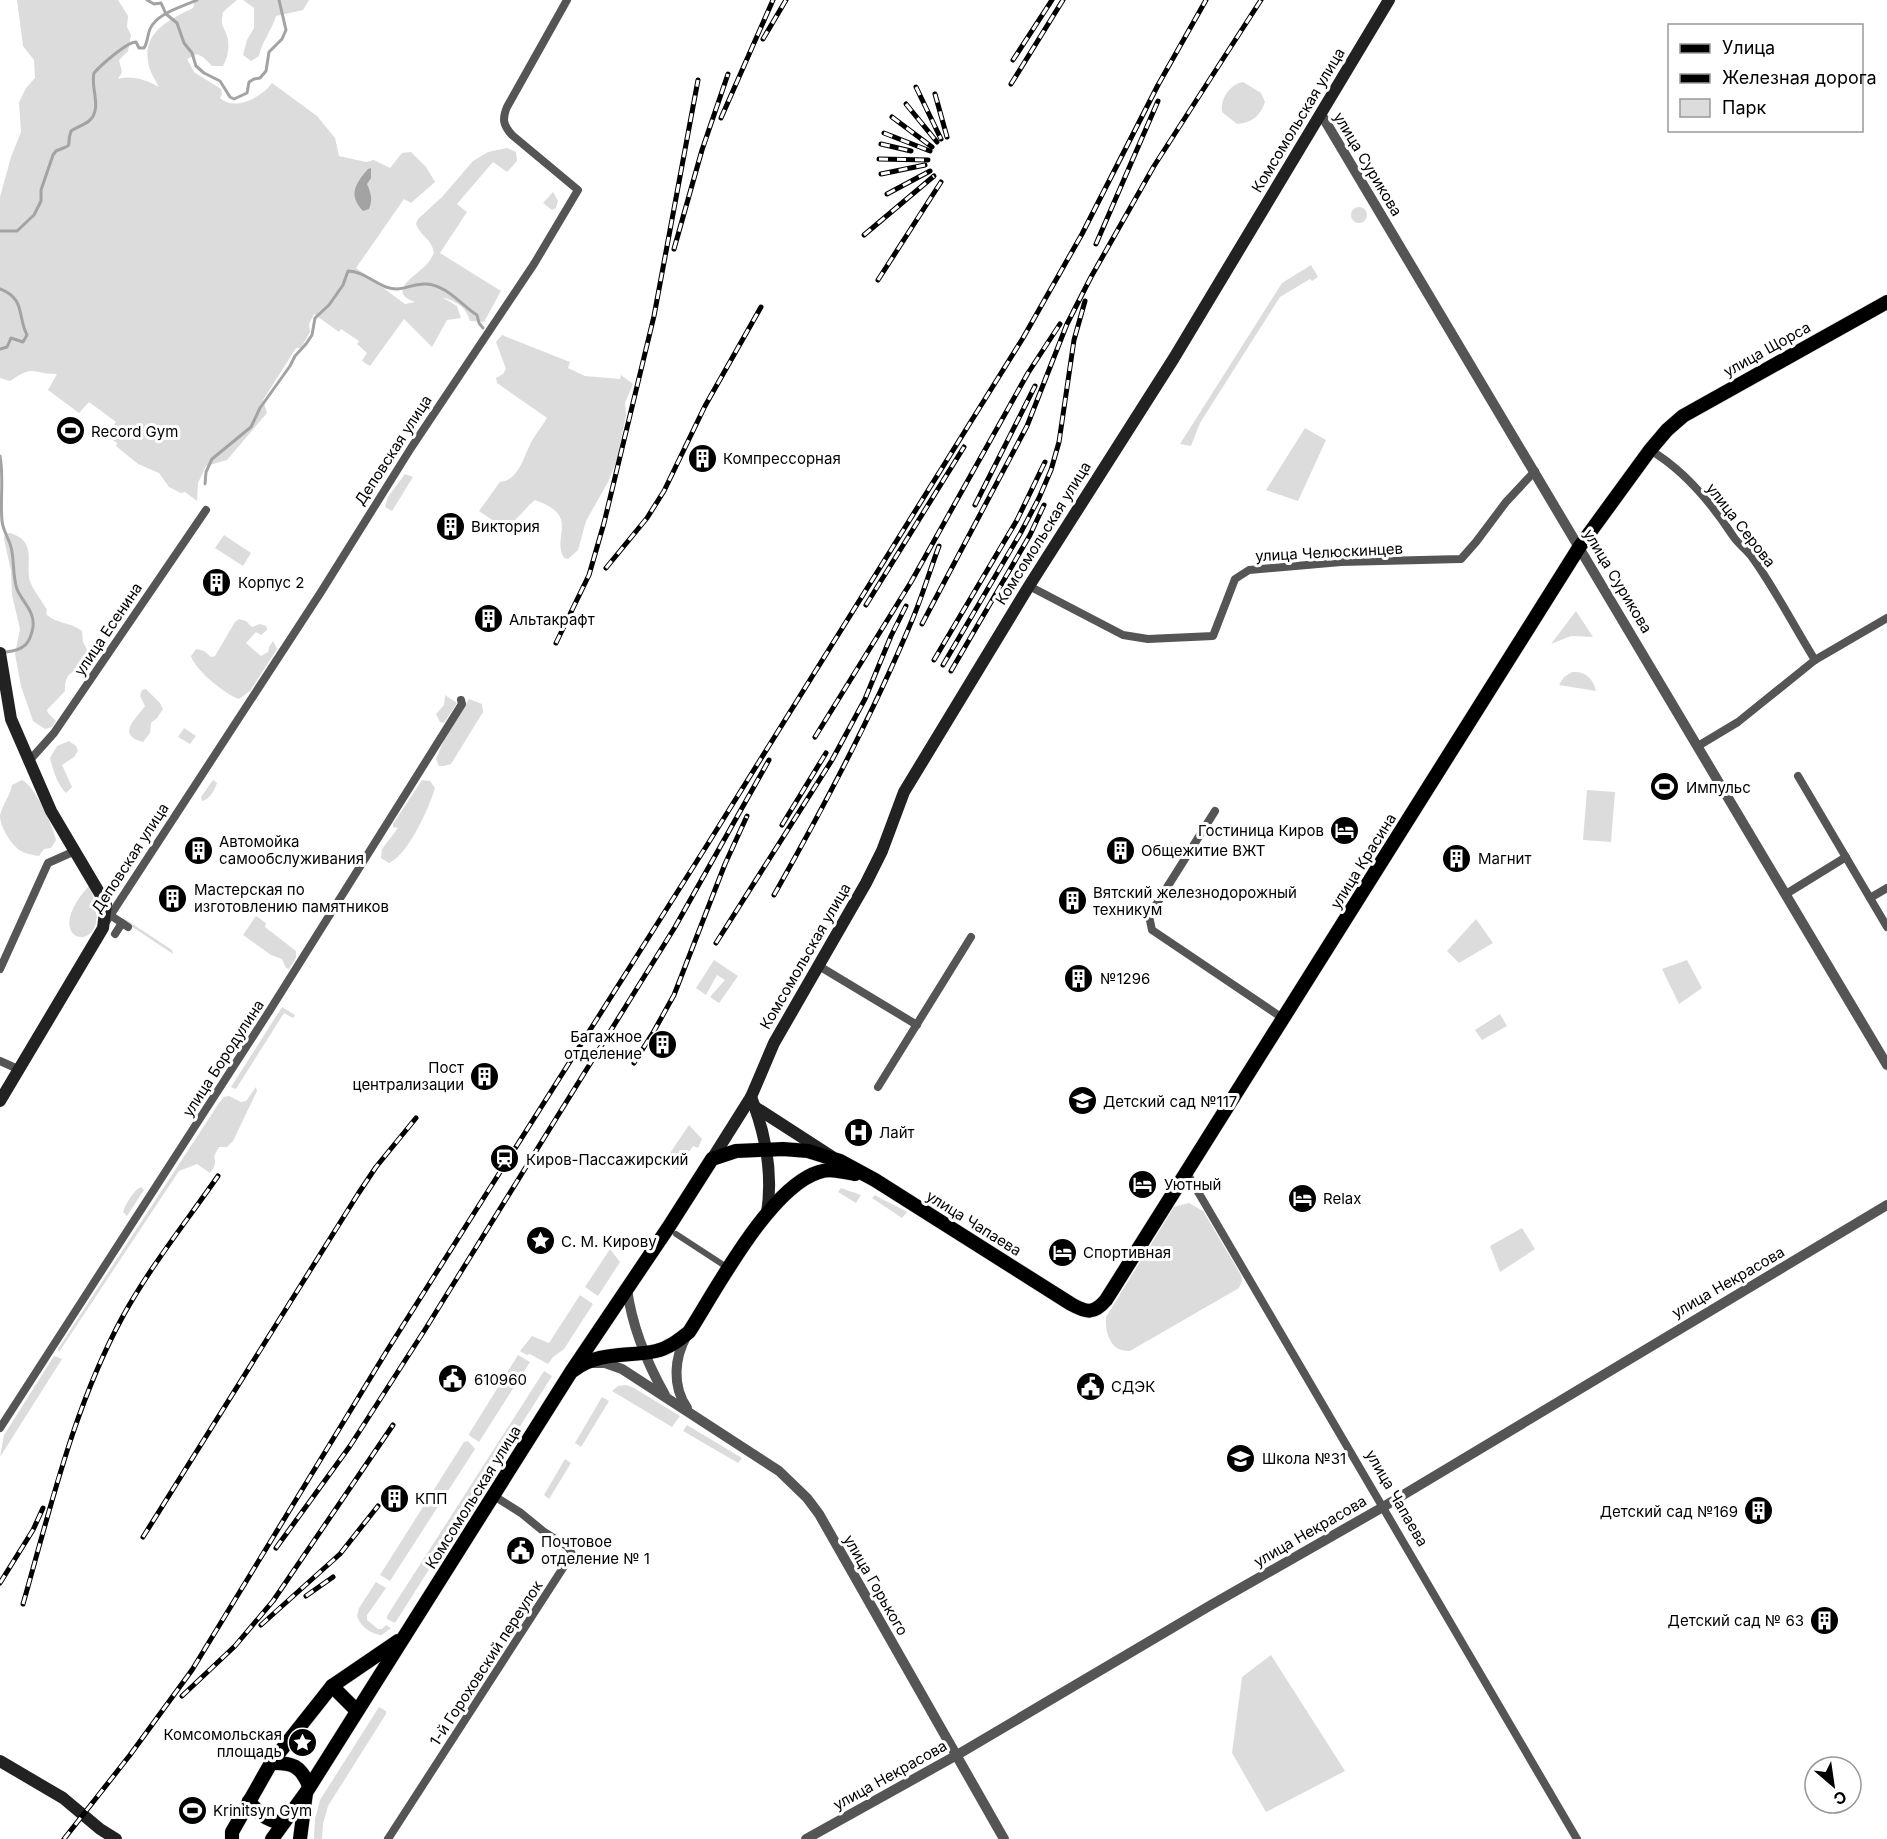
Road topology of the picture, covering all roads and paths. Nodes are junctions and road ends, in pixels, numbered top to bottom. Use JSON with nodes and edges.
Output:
{"nodes":[{"id":1,"x":567,"y":0,"type":"edge"},
{"id":2,"x":1389,"y":0,"type":"edge"},
{"id":3,"x":1321,"y":114,"type":"junction"},
{"id":4,"x":1887,"y":302,"type":"edge"},
{"id":5,"x":1667,"y":430,"type":"joint"},
{"id":6,"x":1650,"y":450,"type":"junction"},
{"id":7,"x":1535,"y":471,"type":"junction"},
{"id":8,"x":206,"y":510,"type":"dead end"},
{"id":9,"x":1580,"y":546,"type":"junction"},
{"id":10,"x":1029,"y":586,"type":"junction"},
{"id":11,"x":1887,"y":618,"type":"edge"},
{"id":12,"x":0,"y":653,"type":"edge"},
{"id":13,"x":1815,"y":660,"type":"junction"},
{"id":14,"x":461,"y":700,"type":"dead end"},
{"id":15,"x":1698,"y":747,"type":"junction"},
{"id":16,"x":29,"y":761,"type":"junction"},
{"id":17,"x":1798,"y":776,"type":"dead end"},
{"id":18,"x":1215,"y":811,"type":"dead end"},
{"id":19,"x":75,"y":851,"type":"junction"},
{"id":20,"x":1846,"y":857,"type":"junction"},
{"id":21,"x":1887,"y":888,"type":"edge"},
{"id":22,"x":1786,"y":894,"type":"junction"},
{"id":23,"x":1870,"y":898,"type":"junction"},
{"id":24,"x":110,"y":915,"type":"junction"},
{"id":25,"x":1887,"y":927,"type":"edge"},
{"id":26,"x":103,"y":928,"type":"junction"},
{"id":27,"x":115,"y":934,"type":"dead end"},
{"id":28,"x":971,"y":937,"type":"dead end"},
{"id":29,"x":819,"y":966,"type":"junction"},
{"id":30,"x":0,"y":969,"type":"edge"},
{"id":31,"x":1284,"y":1019,"type":"junction"},
{"id":32,"x":917,"y":1025,"type":"junction"},
{"id":33,"x":0,"y":1061,"type":"edge"},
{"id":34,"x":1887,"y":1065,"type":"edge"},
{"id":35,"x":18,"y":1069,"type":"junction"},
{"id":36,"x":878,"y":1087,"type":"dead end"},
{"id":37,"x":0,"y":1101,"type":"edge"},
{"id":38,"x":753,"y":1102,"type":"junction"},
{"id":39,"x":766,"y":1149,"type":"junction"},
{"id":40,"x":712,"y":1159,"type":"junction"},
{"id":41,"x":840,"y":1161,"type":"junction"},
{"id":42,"x":1187,"y":1173,"type":"junction"},
{"id":43,"x":869,"y":1177,"type":"junction"},
{"id":44,"x":1887,"y":1205,"type":"edge"},
{"id":45,"x":766,"y":1213,"type":"junction"},
{"id":46,"x":676,"y":1234,"type":"dead end"},
{"id":47,"x":722,"y":1264,"type":"dead end"},
{"id":48,"x":627,"y":1289,"type":"junction"},
{"id":49,"x":1091,"y":1311,"type":"joint"},
{"id":50,"x":689,"y":1332,"type":"junction"},
{"id":51,"x":646,"y":1353,"type":"junction"},
{"id":52,"x":575,"y":1369,"type":"junction"},
{"id":53,"x":666,"y":1397,"type":"junction"},
{"id":54,"x":689,"y":1411,"type":"junction"},
{"id":55,"x":0,"y":1428,"type":"edge"},
{"id":56,"x":494,"y":1496,"type":"junction"},
{"id":57,"x":1383,"y":1507,"type":"junction"},
{"id":58,"x":403,"y":1638,"type":"junction"},
{"id":59,"x":332,"y":1686,"type":"junction"},
{"id":60,"x":356,"y":1710,"type":"junction"},
{"id":61,"x":957,"y":1755,"type":"junction"},
{"id":62,"x":0,"y":1761,"type":"edge"},
{"id":63,"x":271,"y":1762,"type":"junction"},
{"id":64,"x":308,"y":1788,"type":"junction"},
{"id":65,"x":249,"y":1802,"type":"junction"},
{"id":66,"x":282,"y":1823,"type":"junction"},
{"id":67,"x":230,"y":1837,"type":"edge"},
{"id":68,"x":116,"y":1839,"type":"edge"},
{"id":69,"x":272,"y":1839,"type":"edge"},
{"id":70,"x":300,"y":1839,"type":"edge"},
{"id":71,"x":387,"y":1839,"type":"edge"},
{"id":72,"x":806,"y":1839,"type":"edge"},
{"id":73,"x":1004,"y":1839,"type":"edge"},
{"id":74,"x":1577,"y":1839,"type":"edge"}],
"edges":[{"from":1,"to":24,"type":"street","name":"Деповская улица"},
{"from":2,"to":3,"type":"main road","name":"Комсомольская улица"},
{"from":3,"to":7,"type":"street","name":"улица Сурикова"},
{"from":3,"to":10,"type":"main road","name":"Комсомольская улица"},
{"from":4,"to":5,"type":"main road","name":"улица Щорса"},
{"from":5,"to":6,"type":"main road","name":"улица Красина"},
{"from":6,"to":9,"type":"main road","name":"улица Красина"},
{"from":6,"to":13,"type":"street","name":"улица Серова"},
{"from":7,"to":9,"type":"street","name":"улица Сурикова"},
{"from":7,"to":10,"type":"street","name":"улица Челюскинцев"},
{"from":8,"to":16,"type":"street","name":"улица Есенина"},
{"from":9,"to":15,"type":"street","name":"улица Сурикова"},
{"from":9,"to":31,"type":"main road","name":"улица Красина"},
{"from":10,"to":29,"type":"main road","name":"Комсомольская улица"},
{"from":11,"to":13,"type":"street"},
{"from":12,"to":16,"type":"main road","name":"Деповская улица"},
{"from":13,"to":15,"type":"street"},
{"from":14,"to":55,"type":"street","name":"улица Бородулина"},
{"from":15,"to":22,"type":"street","name":"улица Сурикова"},
{"from":16,"to":19,"type":"main road","name":"Деповская улица"},
{"from":17,"to":20,"type":"street"},
{"from":18,"to":31,"type":"street"},
{"from":19,"to":26,"type":"main road","name":"Деповская улица"},
{"from":19,"to":30,"type":"street"},
{"from":20,"to":22,"type":"street"},
{"from":20,"to":23,"type":"street"},
{"from":21,"to":23,"type":"street"},
{"from":22,"to":34,"type":"street","name":"улица Сурикова"},
{"from":23,"to":25,"type":"street"},
{"from":24,"to":26,"type":"street","name":"Деповская улица"},
{"from":24,"to":27,"type":"street"},
{"from":26,"to":35,"type":"main road","name":"Деповская улица"},
{"from":28,"to":32,"type":"street"},
{"from":29,"to":32,"type":"street"},
{"from":29,"to":38,"type":"main road","name":"Комсомольская улица"},
{"from":31,"to":42,"type":"main road","name":"улица Красина"},
{"from":32,"to":36,"type":"street"},
{"from":33,"to":35,"type":"street"},
{"from":35,"to":37,"type":"main road","name":"Деповская улица"},
{"from":38,"to":39,"type":"main road"},
{"from":38,"to":40,"type":"main road","name":"Комсомольская улица"},
{"from":38,"to":41,"type":"main road","name":"улица Чапаева"},
{"from":39,"to":40,"type":"main road","name":"улица Чапаева"},
{"from":39,"to":41,"type":"main road","name":"улица Чапаева"},
{"from":39,"to":45,"type":"main road"},
{"from":40,"to":48,"type":"main road","name":"Комсомольская улица"},
{"from":41,"to":43,"type":"main road","name":"улица Чапаева"},
{"from":42,"to":49,"type":"main road","name":"улица Красина"},
{"from":42,"to":57,"type":"street","name":"улица Чапаева"},
{"from":43,"to":45,"type":"main road"},
{"from":43,"to":49,"type":"main road","name":"улица Чапаева"},
{"from":44,"to":57,"type":"street","name":"улица Некрасова"},
{"from":45,"to":50,"type":"main road"},
{"from":46,"to":47,"type":"street"},
{"from":48,"to":51,"type":"street"},
{"from":48,"to":52,"type":"main road","name":"Комсомольская улица"},
{"from":50,"to":51,"type":"main road"},
{"from":50,"to":54,"type":"street"},
{"from":51,"to":52,"type":"main road"},
{"from":51,"to":53,"type":"street"},
{"from":52,"to":53,"type":"street","name":"улица Горького"},
{"from":52,"to":56,"type":"main road","name":"Комсомольская улица"},
{"from":53,"to":54,"type":"street","name":"улица Горького"},
{"from":54,"to":61,"type":"street","name":"улица Горького"},
{"from":56,"to":58,"type":"main road","name":"Комсомольская улица"},
{"from":56,"to":71,"type":"street","name":"1-й Гороховский переулок"},
{"from":57,"to":61,"type":"street","name":"улица Некрасова"},
{"from":57,"to":74,"type":"street","name":"улица Чапаева"},
{"from":58,"to":59,"type":"main road","name":"Комсомольская улица"},
{"from":58,"to":60,"type":"main road","name":"Комсомольская улица"},
{"from":59,"to":60,"type":"main road"},
{"from":59,"to":63,"type":"main road","name":"Комсомольская улица"},
{"from":60,"to":64,"type":"main road","name":"Комсомольская улица"},
{"from":61,"to":72,"type":"street","name":"улица Некрасова"},
{"from":61,"to":73,"type":"street","name":"улица Горького"},
{"from":62,"to":68,"type":"main road"},
{"from":63,"to":64,"type":"main road"},
{"from":63,"to":65,"type":"main road","name":"Комсомольская улица"},
{"from":64,"to":66,"type":"main road","name":"Комсомольская улица"},
{"from":64,"to":70,"type":"main road"},
{"from":65,"to":66,"type":"main road"},
{"from":65,"to":67,"type":"main road","name":"Комсомольская улица"},
{"from":66,"to":69,"type":"main road","name":"Комсомольская улица"}]}
